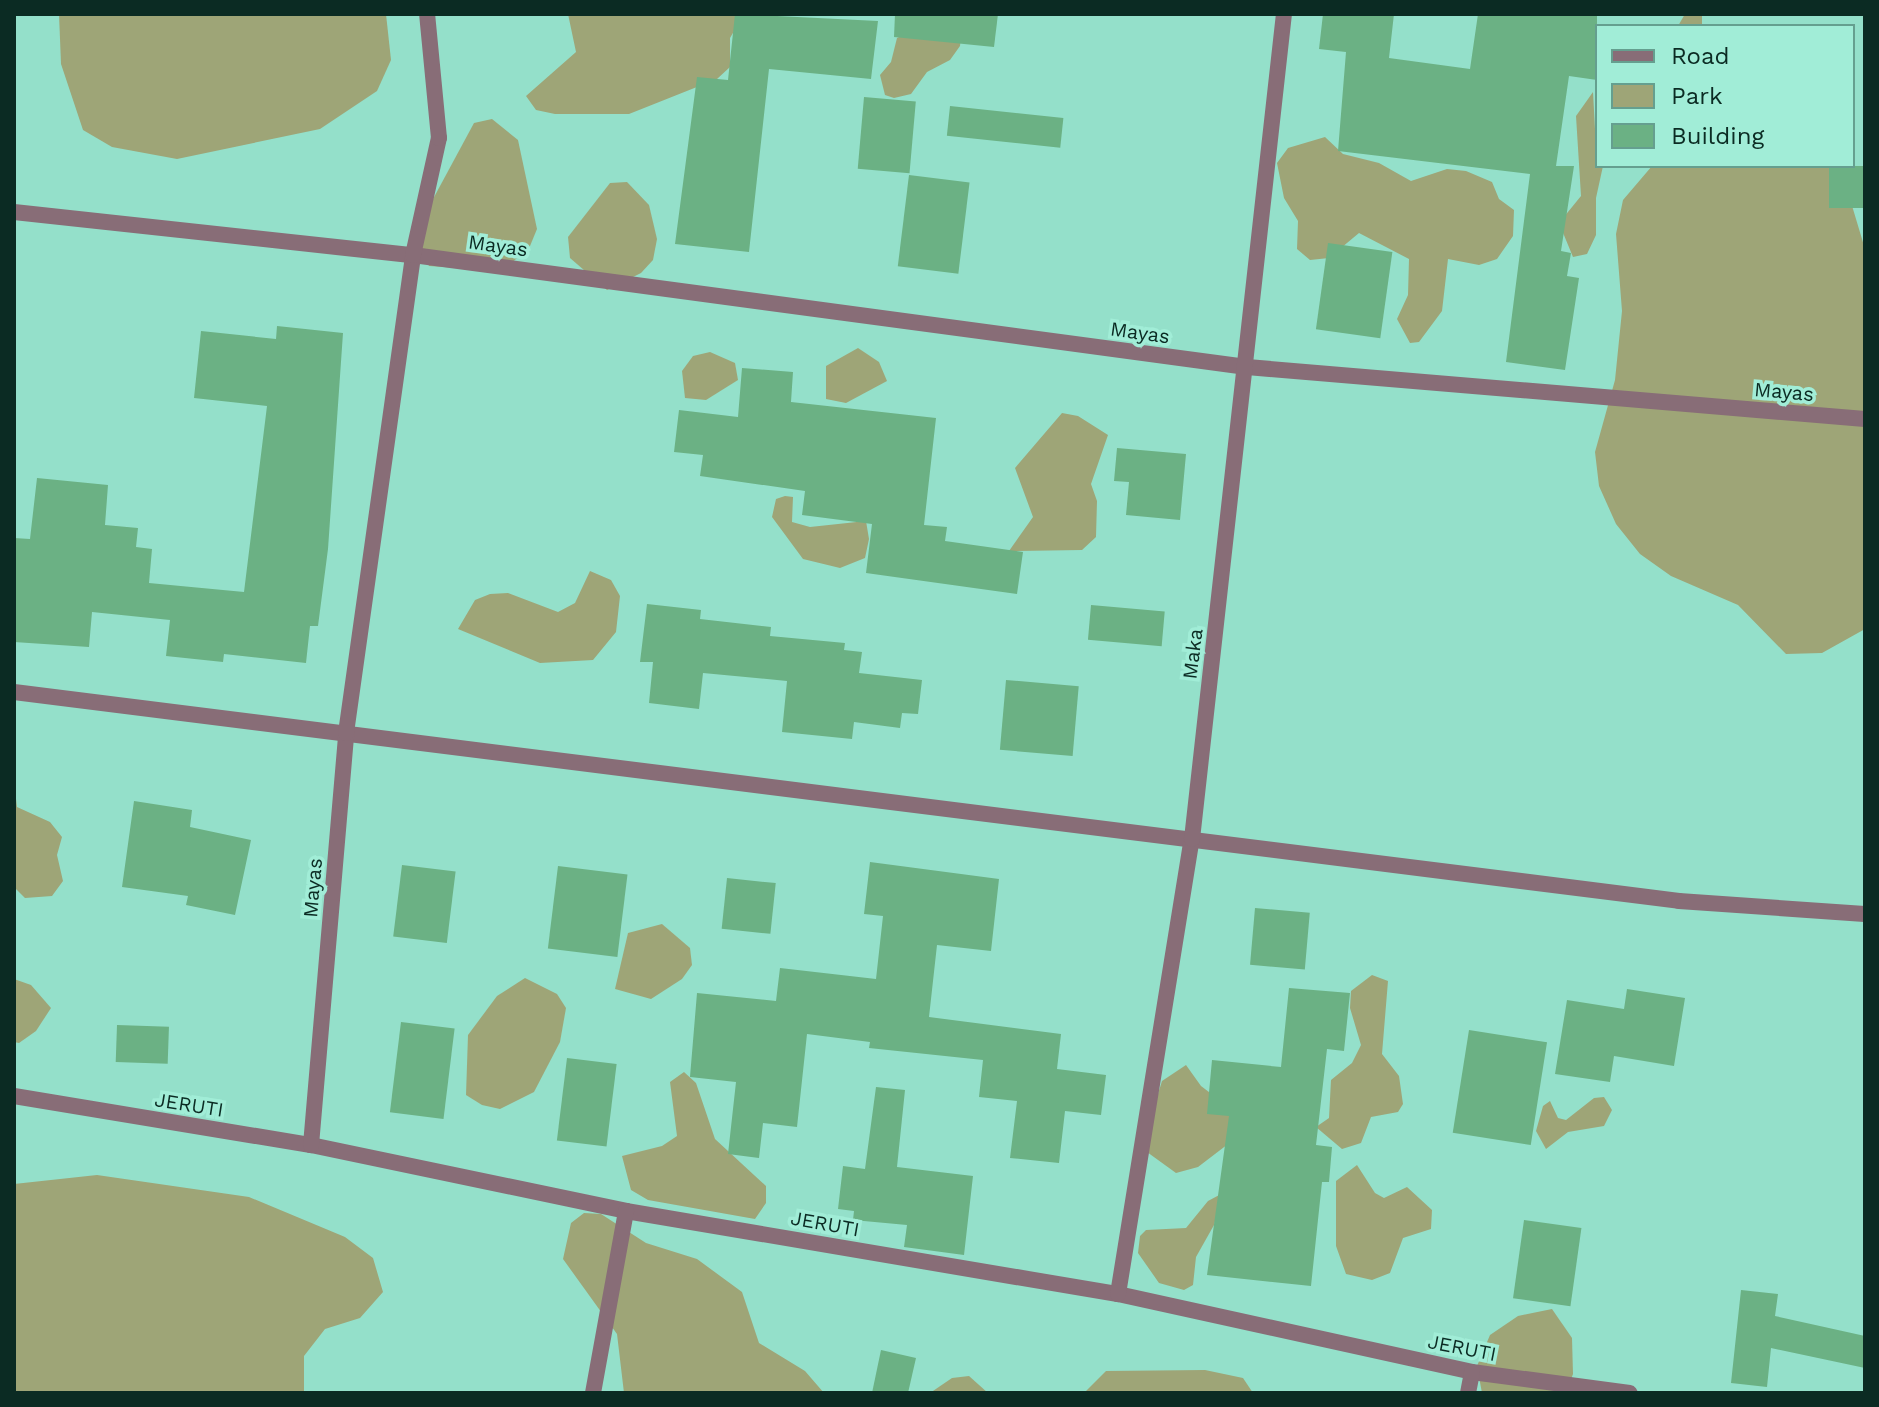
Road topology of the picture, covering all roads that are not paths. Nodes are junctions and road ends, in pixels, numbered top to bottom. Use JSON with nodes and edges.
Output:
{"nodes":[{"id":1,"x":427,"y":14,"type":"edge"},
{"id":2,"x":1284,"y":14,"type":"edge"},
{"id":3,"x":14,"y":212,"type":"edge"},
{"id":4,"x":413,"y":255,"type":"junction"},
{"id":5,"x":1247,"y":367,"type":"junction"},
{"id":6,"x":1865,"y":419,"type":"edge"},
{"id":7,"x":14,"y":692,"type":"edge"},
{"id":8,"x":346,"y":733,"type":"junction"},
{"id":9,"x":1192,"y":839,"type":"junction"},
{"id":10,"x":1865,"y":914,"type":"edge"},
{"id":11,"x":14,"y":1096,"type":"edge"},
{"id":12,"x":311,"y":1145,"type":"junction"},
{"id":13,"x":626,"y":1211,"type":"junction"},
{"id":14,"x":1118,"y":1294,"type":"junction"},
{"id":15,"x":1472,"y":1372,"type":"junction"},
{"id":16,"x":593,"y":1393,"type":"edge"},
{"id":17,"x":1468,"y":1393,"type":"edge"},
{"id":18,"x":1630,"y":1393,"type":"edge"}],
"edges":[{"from":1,"to":4,"type":"street","name":"Mayas"},
{"from":2,"to":5,"type":"street","name":"Maka"},
{"from":3,"to":4,"type":"street","name":"Mayas"},
{"from":4,"to":5,"type":"street","name":"Mayas"},
{"from":4,"to":8,"type":"street","name":"Mayas"},
{"from":5,"to":6,"type":"street","name":"Mayas"},
{"from":5,"to":9,"type":"street","name":"Maka"},
{"from":7,"to":8,"type":"street"},
{"from":8,"to":9,"type":"street"},
{"from":8,"to":12,"type":"street","name":"Mayas"},
{"from":9,"to":10,"type":"street"},
{"from":9,"to":14,"type":"street","name":"Maka"},
{"from":11,"to":12,"type":"street","name":"JERUTI"},
{"from":12,"to":13,"type":"street","name":"JERUTI"},
{"from":13,"to":14,"type":"street","name":"JERUTI"},
{"from":13,"to":16,"type":"street"},
{"from":14,"to":15,"type":"street","name":"JERUTI"},
{"from":15,"to":17,"type":"street"},
{"from":15,"to":18,"type":"street","name":"JERUTI"}]}
